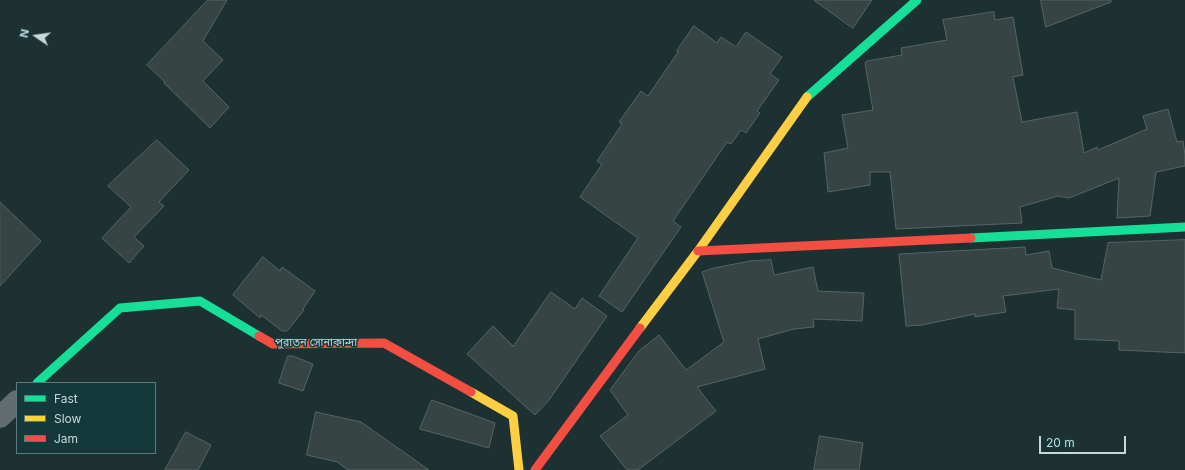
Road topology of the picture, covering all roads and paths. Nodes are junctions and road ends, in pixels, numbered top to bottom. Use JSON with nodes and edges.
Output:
{"nodes":[{"id":1,"x":917,"y":0,"type":"edge"},
{"id":2,"x":1185,"y":227,"type":"edge"},
{"id":3,"x":698,"y":251,"type":"junction"},
{"id":4,"x":38,"y":382,"type":"edge"},
{"id":5,"x":16,"y":402,"type":"edge"},
{"id":6,"x":0,"y":417,"type":"edge"},
{"id":7,"x":519,"y":470,"type":"edge"},
{"id":8,"x":535,"y":470,"type":"edge"}],
"edges":[{"from":1,"to":3,"type":"street"},
{"from":2,"to":3,"type":"street"},
{"from":3,"to":8,"type":"street"},
{"from":4,"to":7,"type":"street","name":"পুরাতন সোনাকান্দা"},
{"from":5,"to":6,"type":"street"}]}
